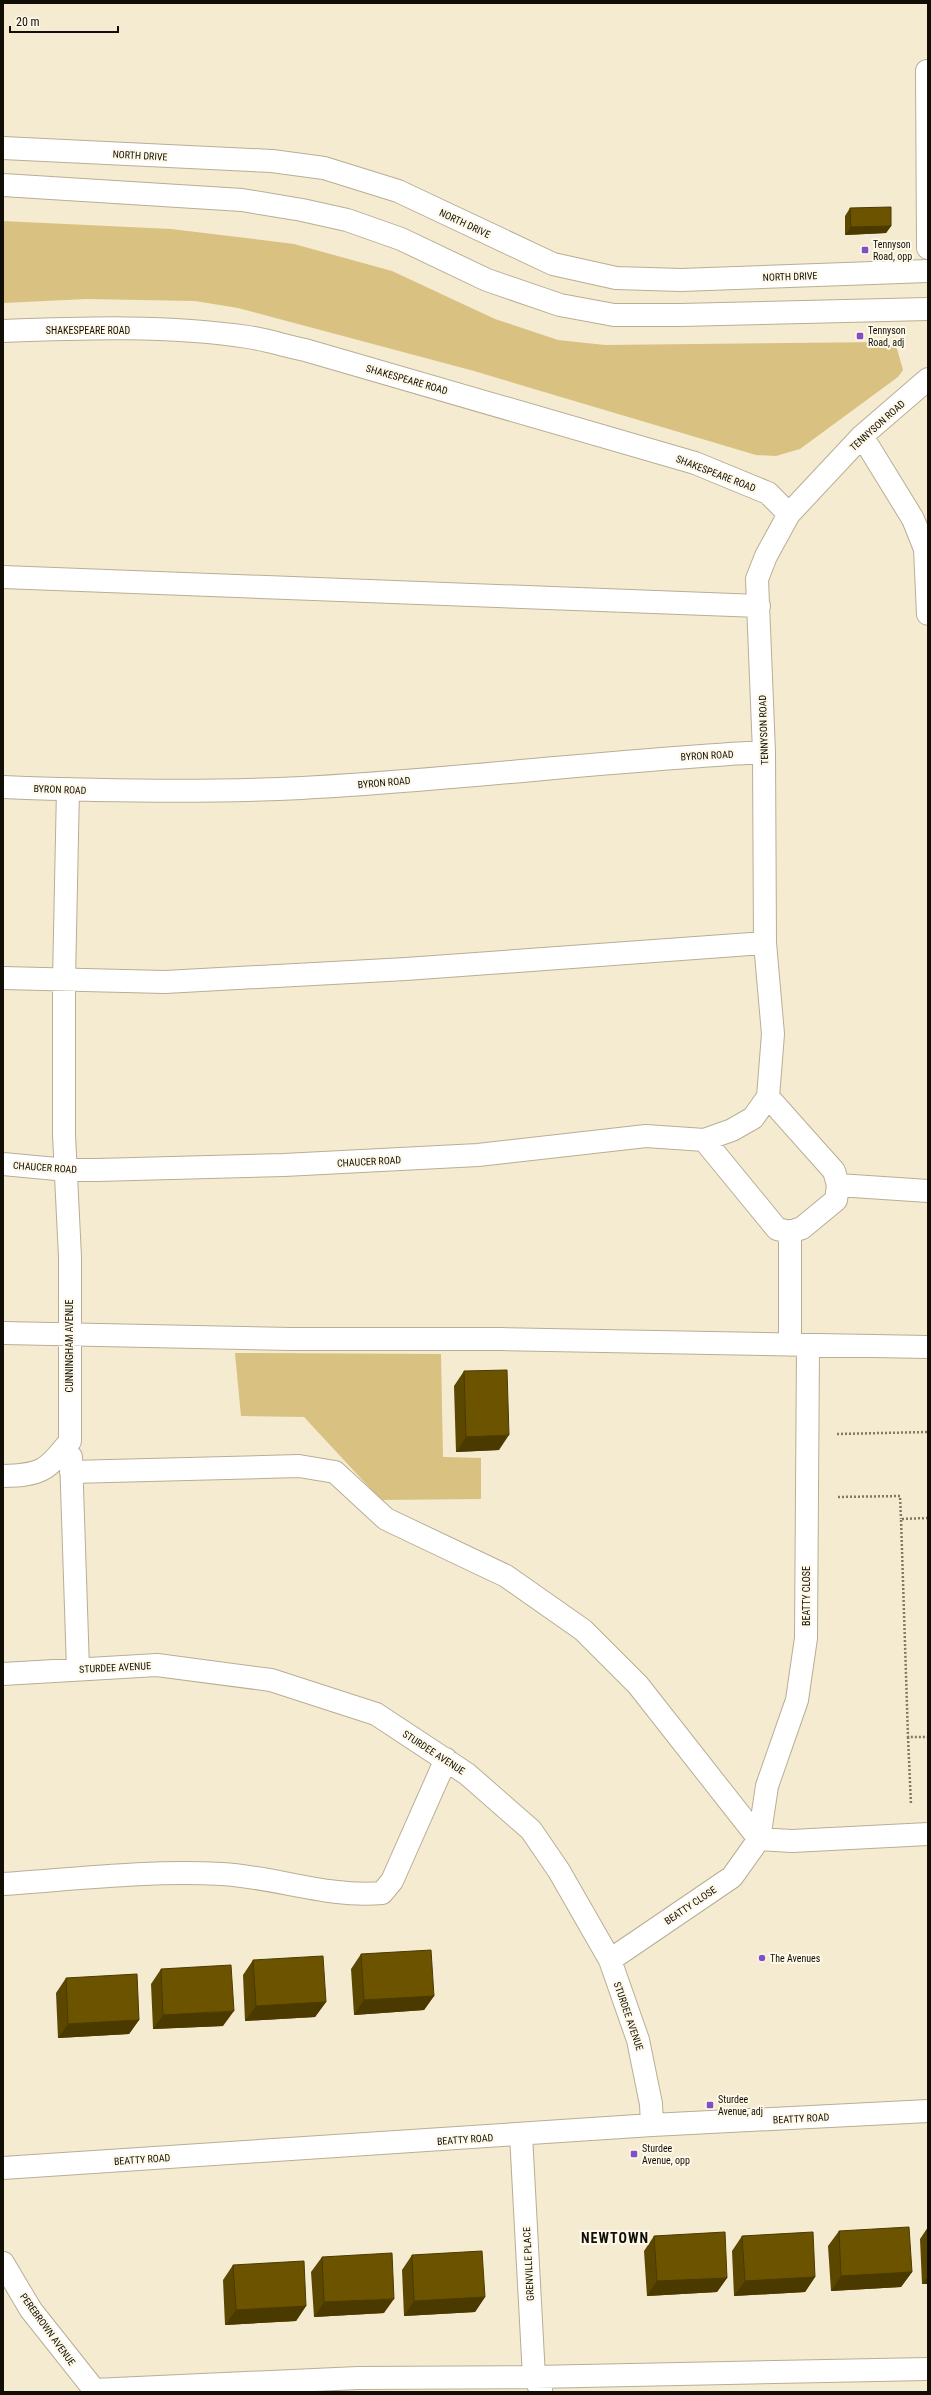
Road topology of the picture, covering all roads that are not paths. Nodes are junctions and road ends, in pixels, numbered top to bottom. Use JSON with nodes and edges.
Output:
{"nodes":[{"id":1,"x":926,"y":71,"type":"dead end"},
{"id":2,"x":3,"y":148,"type":"edge"},
{"id":3,"x":3,"y":185,"type":"edge"},
{"id":4,"x":928,"y":248,"type":"edge"},
{"id":5,"x":928,"y":271,"type":"edge"},
{"id":6,"x":928,"y":308,"type":"edge"},
{"id":7,"x":3,"y":331,"type":"edge"},
{"id":8,"x":928,"y":379,"type":"edge"},
{"id":9,"x":862,"y":436,"type":"junction"},
{"id":10,"x":789,"y":514,"type":"junction"},
{"id":11,"x":3,"y":577,"type":"edge"},
{"id":12,"x":759,"y":606,"type":"junction"},
{"id":13,"x":928,"y":614,"type":"edge"},
{"id":14,"x":764,"y":752,"type":"junction"},
{"id":15,"x":3,"y":787,"type":"edge"},
{"id":16,"x":68,"y":790,"type":"junction"},
{"id":17,"x":765,"y":943,"type":"junction"},
{"id":18,"x":3,"y":978,"type":"edge"},
{"id":19,"x":64,"y":980,"type":"junction"},
{"id":20,"x":768,"y":1097,"type":"junction"},
{"id":21,"x":704,"y":1140,"type":"junction"},
{"id":22,"x":3,"y":1164,"type":"edge"},
{"id":23,"x":67,"y":1170,"type":"junction"},
{"id":24,"x":838,"y":1185,"type":"junction"},
{"id":25,"x":928,"y":1191,"type":"edge"},
{"id":26,"x":790,"y":1232,"type":"junction"},
{"id":27,"x":3,"y":1333,"type":"edge"},
{"id":28,"x":69,"y":1334,"type":"junction"},
{"id":29,"x":799,"y":1346,"type":"junction"},
{"id":30,"x":928,"y":1347,"type":"edge"},
{"id":31,"x":70,"y":1442,"type":"junction"},
{"id":32,"x":71,"y":1472,"type":"junction"},
{"id":33,"x":3,"y":1476,"type":"edge"},
{"id":34,"x":78,"y":1669,"type":"junction"},
{"id":35,"x":3,"y":1674,"type":"edge"},
{"id":36,"x":446,"y":1760,"type":"junction"},
{"id":37,"x":920,"y":1834,"type":"edge"},
{"id":38,"x":758,"y":1839,"type":"junction"},
{"id":39,"x":3,"y":1884,"type":"edge"},
{"id":40,"x":610,"y":1960,"type":"junction"},
{"id":41,"x":928,"y":2111,"type":"edge"},
{"id":42,"x":652,"y":2125,"type":"junction"},
{"id":43,"x":521,"y":2135,"type":"junction"},
{"id":44,"x":3,"y":2168,"type":"edge"},
{"id":45,"x":3,"y":2263,"type":"edge"},
{"id":46,"x":928,"y":2369,"type":"edge"},
{"id":47,"x":538,"y":2384,"type":"edge"},
{"id":48,"x":366,"y":2385,"type":"edge"},
{"id":49,"x":95,"y":2391,"type":"edge"}],
"edges":[{"from":1,"to":4,"type":"street"},
{"from":2,"to":5,"type":"street","name":"NORTH DRIVE"},
{"from":3,"to":6,"type":"street"},
{"from":7,"to":10,"type":"street","name":"SHAKESPEARE ROAD"},
{"from":8,"to":9,"type":"street","name":"TENNYSON ROAD"},
{"from":9,"to":10,"type":"street","name":"TENNYSON ROAD"},
{"from":9,"to":13,"type":"street"},
{"from":10,"to":12,"type":"street","name":"TENNYSON ROAD"},
{"from":11,"to":12,"type":"street"},
{"from":12,"to":14,"type":"street","name":"TENNYSON ROAD"},
{"from":14,"to":16,"type":"street","name":"BYRON ROAD"},
{"from":14,"to":17,"type":"street","name":"TENNYSON ROAD"},
{"from":15,"to":16,"type":"street","name":"BYRON ROAD"},
{"from":16,"to":19,"type":"street","name":"CUNNINGHAM AVENUE"},
{"from":17,"to":19,"type":"street"},
{"from":17,"to":20,"type":"street","name":"TENNYSON ROAD"},
{"from":18,"to":19,"type":"street"},
{"from":19,"to":23,"type":"street","name":"CUNNINGHAM AVENUE"},
{"from":20,"to":21,"type":"street","name":"CHAUCER ROAD"},
{"from":20,"to":24,"type":"street"},
{"from":21,"to":23,"type":"street","name":"CHAUCER ROAD"},
{"from":21,"to":26,"type":"street"},
{"from":22,"to":23,"type":"street","name":"CHAUCER ROAD"},
{"from":23,"to":28,"type":"street","name":"CUNNINGHAM AVENUE"},
{"from":24,"to":25,"type":"street"},
{"from":24,"to":26,"type":"street"},
{"from":26,"to":29,"type":"street","name":"BEATTY CLOSE"},
{"from":27,"to":28,"type":"street"},
{"from":28,"to":29,"type":"street"},
{"from":28,"to":31,"type":"street","name":"CUNNINGHAM AVENUE"},
{"from":29,"to":30,"type":"street"},
{"from":29,"to":38,"type":"street","name":"BEATTY CLOSE"},
{"from":31,"to":32,"type":"street","name":"CUNNINGHAM AVENUE"},
{"from":31,"to":33,"type":"street"},
{"from":32,"to":34,"type":"street","name":"CUNNINGHAM AVENUE"},
{"from":32,"to":38,"type":"street"},
{"from":34,"to":35,"type":"street","name":"STURDEE AVENUE"},
{"from":34,"to":36,"type":"street","name":"STURDEE AVENUE"},
{"from":36,"to":39,"type":"street"},
{"from":36,"to":40,"type":"street","name":"STURDEE AVENUE"},
{"from":37,"to":38,"type":"street"},
{"from":38,"to":40,"type":"street","name":"BEATTY CLOSE"},
{"from":40,"to":42,"type":"street","name":"STURDEE AVENUE"},
{"from":41,"to":42,"type":"street","name":"BEATTY ROAD"},
{"from":42,"to":43,"type":"street","name":"BEATTY ROAD"},
{"from":43,"to":44,"type":"street","name":"BEATTY ROAD"},
{"from":43,"to":47,"type":"street","name":"GRENVILLE PLACE"},
{"from":45,"to":49,"type":"street","name":"PEREBROWN AVENUE"},
{"from":46,"to":47,"type":"street"},
{"from":47,"to":48,"type":"street"},
{"from":48,"to":49,"type":"street"}]}
